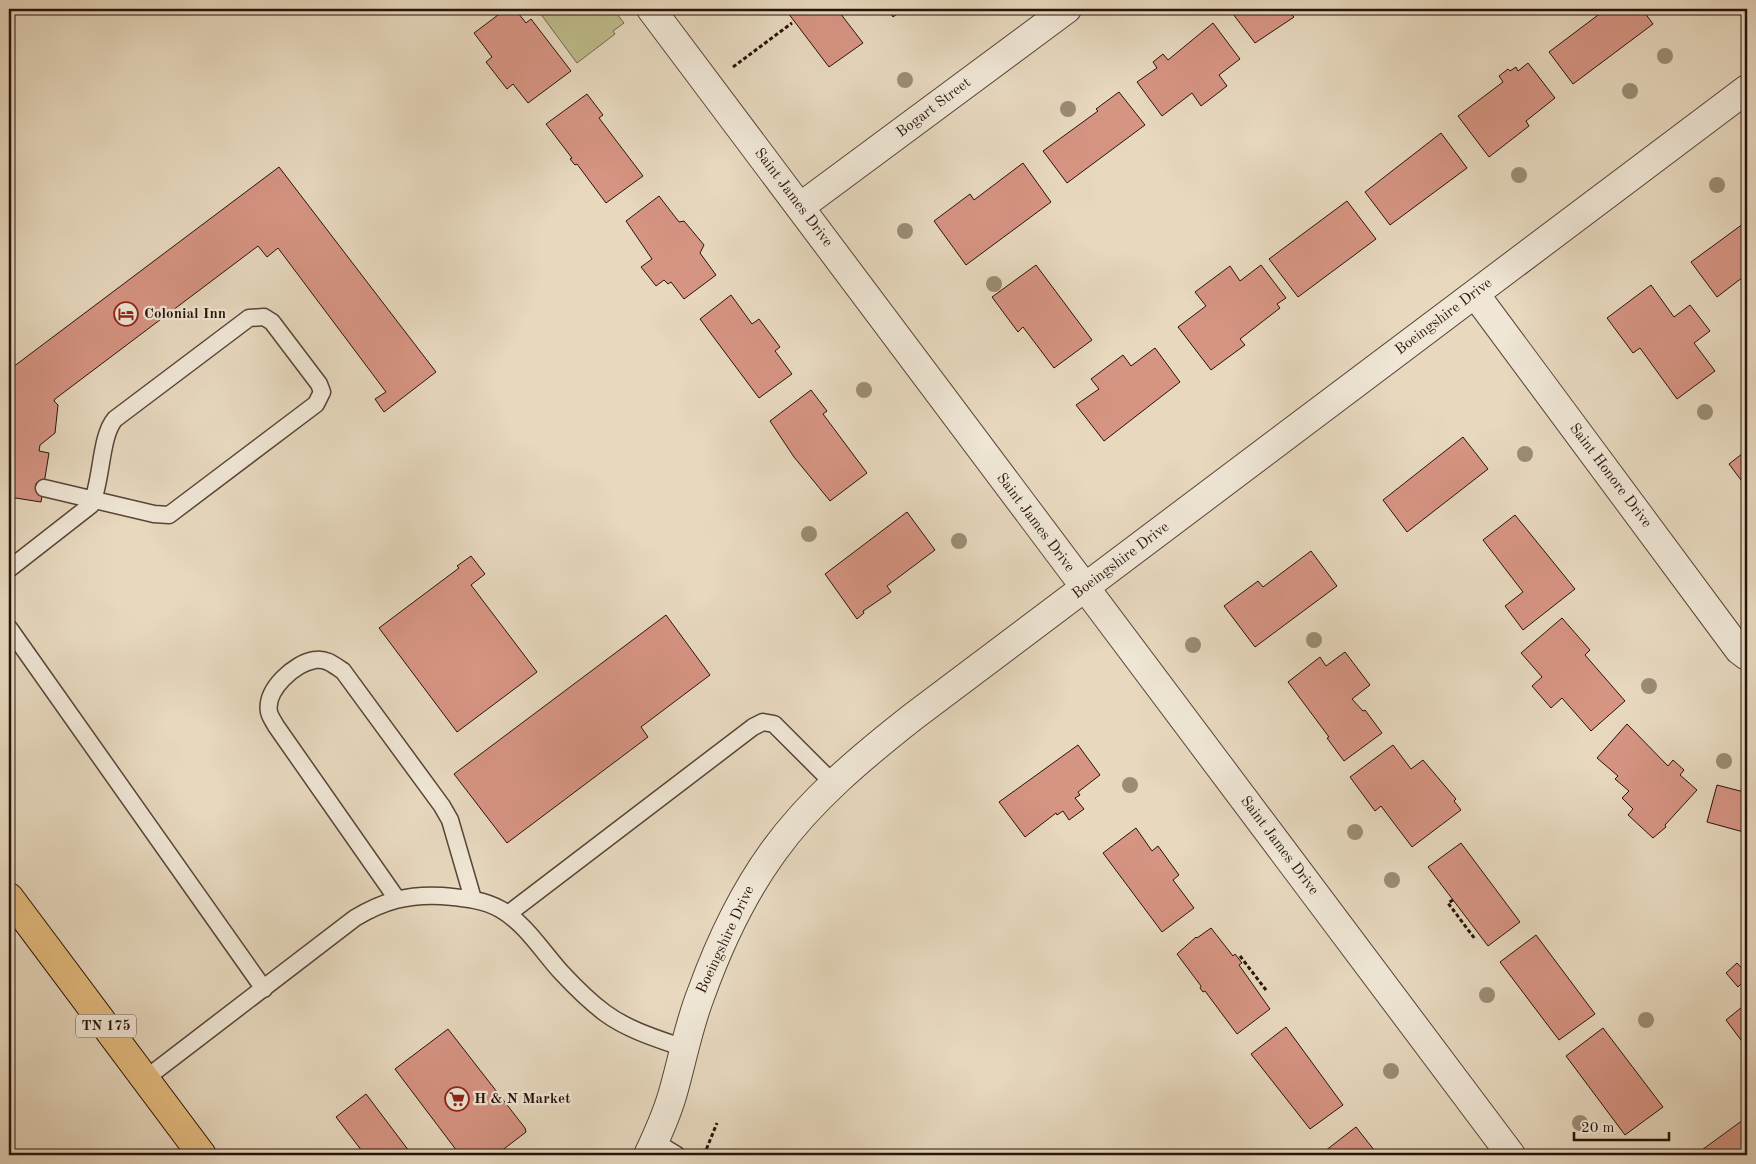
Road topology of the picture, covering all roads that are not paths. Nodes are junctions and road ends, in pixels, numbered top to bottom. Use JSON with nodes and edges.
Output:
{"nodes":[{"id":1,"x":651,"y":9,"type":"edge"},
{"id":2,"x":1067,"y":9,"type":"edge"},
{"id":3,"x":1747,"y":89,"type":"edge"},
{"id":4,"x":800,"y":207,"type":"junction"},
{"id":5,"x":1475,"y":294,"type":"junction"},
{"id":6,"x":44,"y":488,"type":"dead end"},
{"id":7,"x":94,"y":498,"type":"junction"},
{"id":8,"x":9,"y":568,"type":"edge"},
{"id":9,"x":1085,"y":588,"type":"junction"},
{"id":10,"x":9,"y":628,"type":"edge"},
{"id":11,"x":1747,"y":656,"type":"edge"},
{"id":12,"x":834,"y":784,"type":"junction"},
{"id":13,"x":9,"y":897,"type":"edge"},
{"id":14,"x":397,"y":899,"type":"junction"},
{"id":15,"x":472,"y":899,"type":"junction"},
{"id":16,"x":508,"y":914,"type":"junction"},
{"id":17,"x":264,"y":989,"type":"junction"},
{"id":18,"x":684,"y":1048,"type":"junction"},
{"id":19,"x":145,"y":1079,"type":"junction"},
{"id":20,"x":651,"y":1148,"type":"edge"},
{"id":21,"x":202,"y":1155,"type":"edge"},
{"id":22,"x":677,"y":1155,"type":"edge"},
{"id":23,"x":1510,"y":1155,"type":"edge"}],
"edges":[{"from":1,"to":4,"type":"street","name":"Saint James Drive"},
{"from":2,"to":4,"type":"street","name":"Bogart Street"},
{"from":3,"to":5,"type":"street","name":"Boeingshire Drive"},
{"from":4,"to":9,"type":"street","name":"Saint James Drive"},
{"from":5,"to":9,"type":"street","name":"Boeingshire Drive"},
{"from":5,"to":11,"type":"street","name":"Saint Honore Drive"},
{"from":6,"to":7,"type":"lane"},
{"from":7,"to":7,"type":"lane"},
{"from":7,"to":8,"type":"lane"},
{"from":9,"to":12,"type":"street","name":"Boeingshire Drive"},
{"from":9,"to":23,"type":"street","name":"Saint James Drive"},
{"from":10,"to":17,"type":"lane"},
{"from":12,"to":16,"type":"lane"},
{"from":12,"to":18,"type":"street","name":"Boeingshire Drive"},
{"from":13,"to":19,"type":"main road","number":"TN 175"},
{"from":14,"to":15,"type":"lane"},
{"from":14,"to":15,"type":"lane"},
{"from":14,"to":17,"type":"lane"},
{"from":15,"to":16,"type":"lane"},
{"from":16,"to":18,"type":"lane"},
{"from":17,"to":19,"type":"lane"},
{"from":18,"to":20,"type":"street","name":"Boeingshire Drive"},
{"from":19,"to":21,"type":"main road","number":"TN 175"},
{"from":20,"to":22,"type":"lane"}]}
